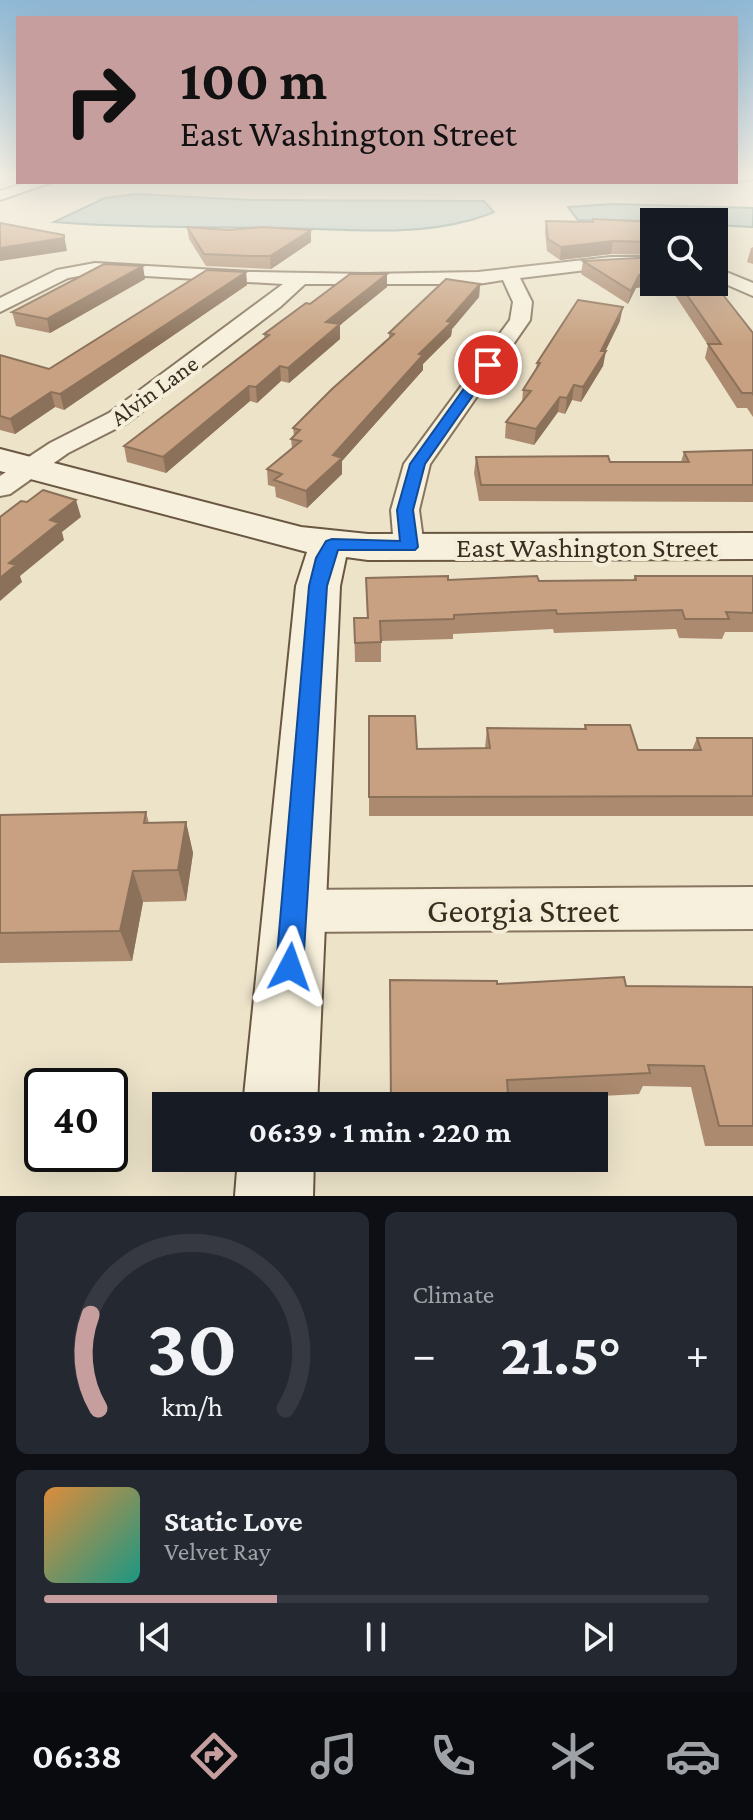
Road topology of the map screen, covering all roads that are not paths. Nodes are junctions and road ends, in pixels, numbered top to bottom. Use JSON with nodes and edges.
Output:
{"nodes":[{"id":1,"x":640,"y":262,"type":"edge"},
{"id":2,"x":509,"y":275,"type":"junction"},
{"id":3,"x":728,"y":278,"type":"edge"},
{"id":4,"x":299,"y":280,"type":"junction"},
{"id":5,"x":753,"y":290,"type":"edge"},
{"id":6,"x":0,"y":306,"type":"edge"},
{"id":7,"x":10,"y":472,"type":"edge"},
{"id":8,"x":332,"y":544,"type":"junction"},
{"id":9,"x":753,"y":546,"type":"edge"},
{"id":10,"x":409,"y":547,"type":"junction"},
{"id":11,"x":753,"y":908,"type":"edge"},
{"id":12,"x":294,"y":911,"type":"junction"},
{"id":13,"x":281,"y":1092,"type":"edge"},
{"id":14,"x":275,"y":1172,"type":"edge"},
{"id":15,"x":274,"y":1196,"type":"edge"}],
"edges":[{"from":1,"to":2,"type":"street"},
{"from":2,"to":4,"type":"street"},
{"from":2,"to":10,"type":"street"},
{"from":3,"to":5,"type":"street"},
{"from":4,"to":6,"type":"street"},
{"from":4,"to":7,"type":"street","name":"Alvin Lane"},
{"from":7,"to":8,"type":"street","name":"East Washington Street"},
{"from":8,"to":10,"type":"street","name":"East Washington Street"},
{"from":8,"to":12,"type":"street"},
{"from":9,"to":10,"type":"street","name":"East Washington Street"},
{"from":11,"to":12,"type":"street","name":"Georgia Street"},
{"from":12,"to":13,"type":"street"},
{"from":14,"to":15,"type":"street"}]}
